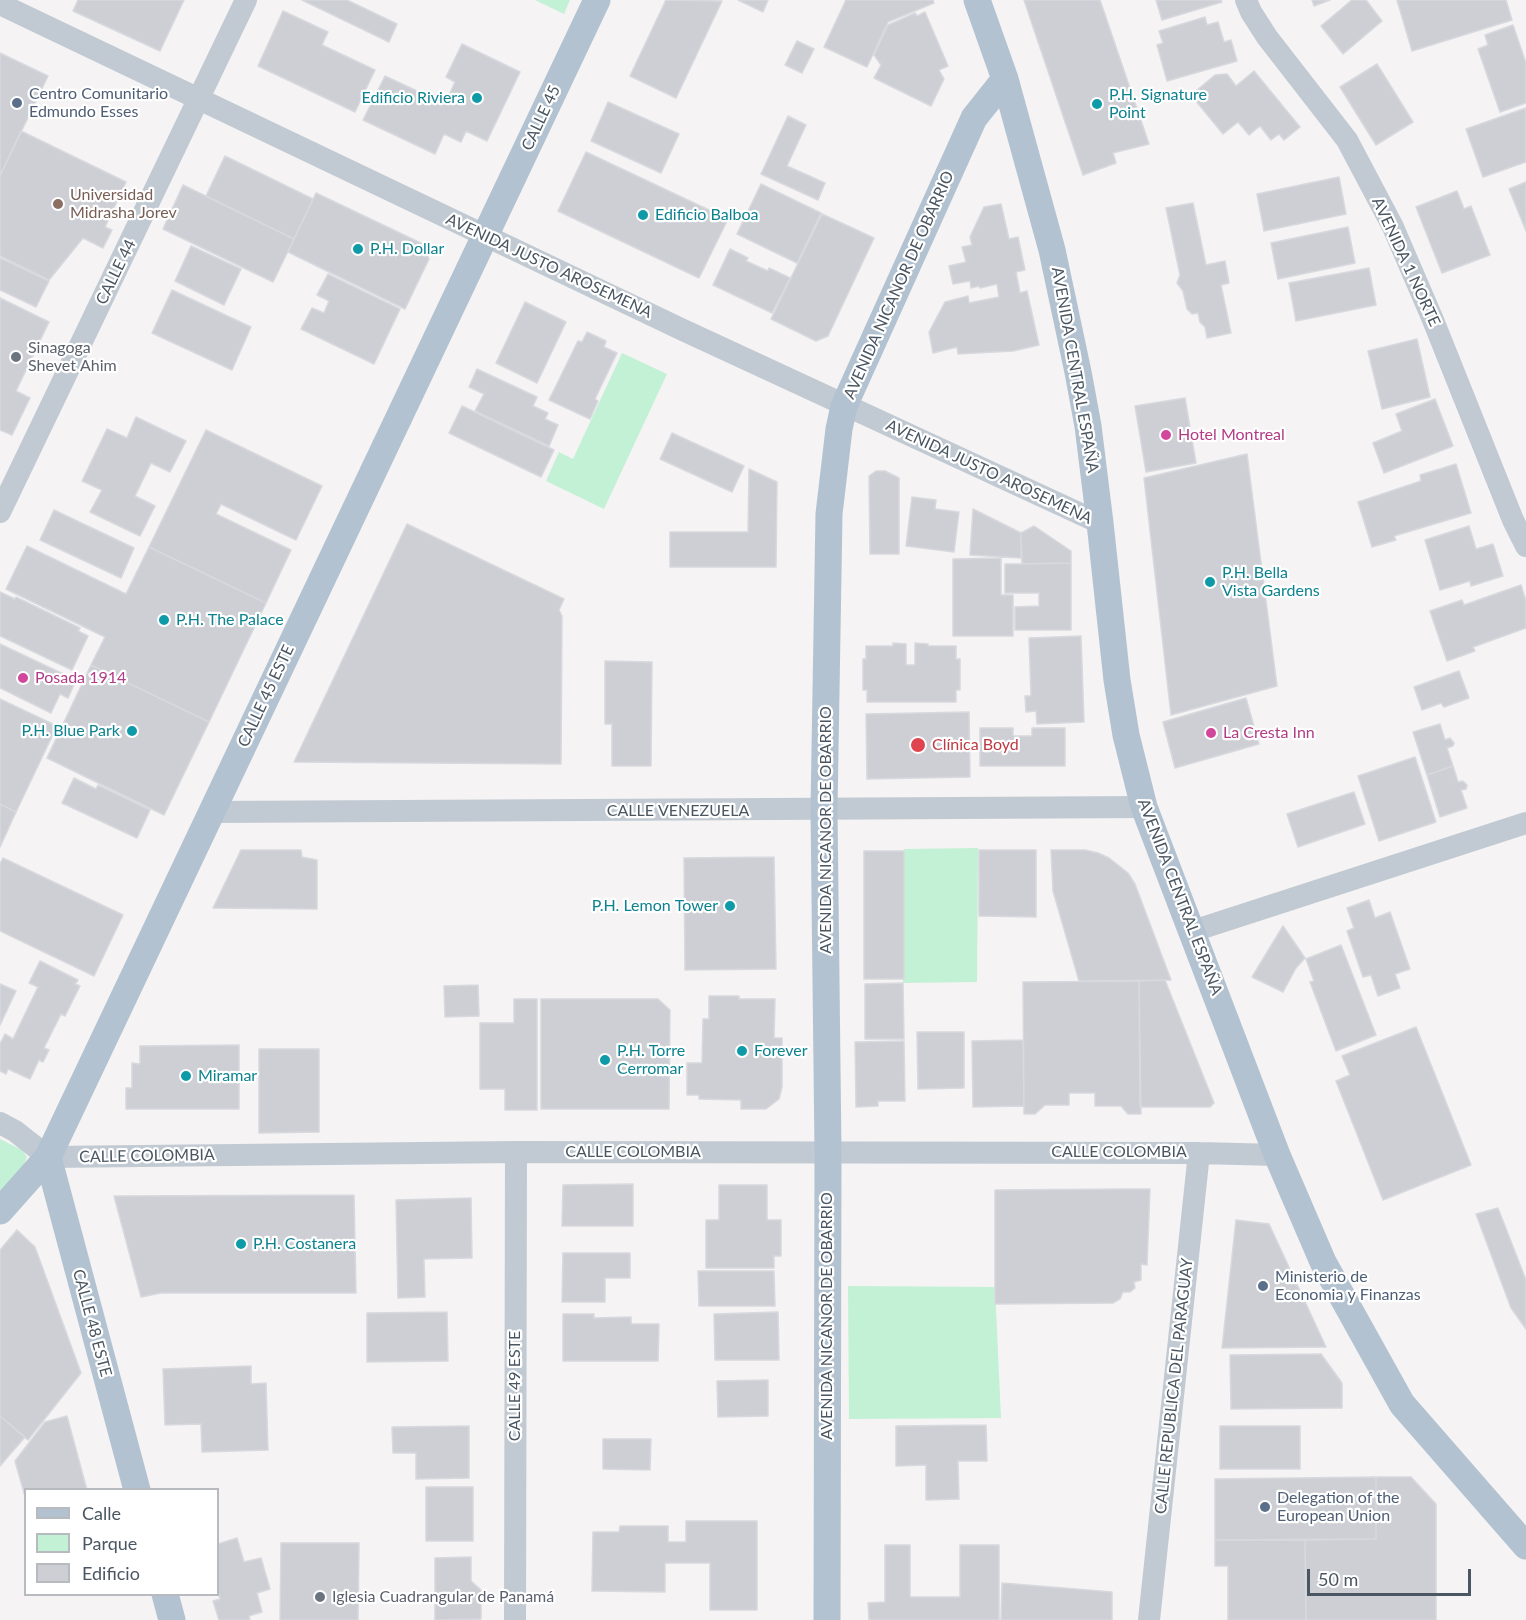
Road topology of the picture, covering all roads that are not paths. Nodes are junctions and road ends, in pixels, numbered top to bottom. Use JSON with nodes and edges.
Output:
{"nodes":[{"id":1,"x":246,"y":0,"type":"edge"},
{"id":2,"x":597,"y":0,"type":"edge"},
{"id":3,"x":976,"y":0,"type":"edge"},
{"id":4,"x":1246,"y":0,"type":"edge"},
{"id":5,"x":0,"y":4,"type":"edge"},
{"id":6,"x":1005,"y":79,"type":"junction"},
{"id":7,"x":199,"y":100,"type":"junction"},
{"id":8,"x":485,"y":236,"type":"junction"},
{"id":9,"x":844,"y":406,"type":"junction"},
{"id":10,"x":0,"y":512,"type":"edge"},
{"id":11,"x":1100,"y":523,"type":"junction"},
{"id":12,"x":1526,"y":546,"type":"edge"},
{"id":13,"x":1144,"y":807,"type":"junction"},
{"id":14,"x":824,"y":810,"type":"junction"},
{"id":15,"x":212,"y":812,"type":"junction"},
{"id":16,"x":1526,"y":823,"type":"edge"},
{"id":17,"x":1193,"y":931,"type":"junction"},
{"id":18,"x":0,"y":1123,"type":"edge"},
{"id":19,"x":516,"y":1152,"type":"junction"},
{"id":20,"x":828,"y":1152,"type":"junction"},
{"id":21,"x":1199,"y":1153,"type":"junction"},
{"id":22,"x":1277,"y":1155,"type":"junction"},
{"id":23,"x":48,"y":1157,"type":"junction"},
{"id":24,"x":0,"y":1211,"type":"edge"},
{"id":25,"x":136,"y":1488,"type":"edge"},
{"id":26,"x":1526,"y":1546,"type":"edge"},
{"id":27,"x":166,"y":1596,"type":"edge"},
{"id":28,"x":172,"y":1620,"type":"edge"},
{"id":29,"x":515,"y":1620,"type":"edge"},
{"id":30,"x":827,"y":1620,"type":"edge"},
{"id":31,"x":1149,"y":1620,"type":"edge"}],
"edges":[{"from":1,"to":7,"type":"street","name":"CALLE 44"},
{"from":2,"to":8,"type":"main road","name":"CALLE 45"},
{"from":3,"to":6,"type":"main road","name":"AVENIDA CENTRAL ESPAÑA"},
{"from":4,"to":12,"type":"street","name":"AVENIDA 1 NORTE"},
{"from":5,"to":7,"type":"street","name":"AVENIDA JUSTO AROSEMENA"},
{"from":6,"to":9,"type":"main road","name":"AVENIDA NICANOR DE OBARRIO"},
{"from":6,"to":11,"type":"main road","name":"AVENIDA CENTRAL ESPAÑA"},
{"from":7,"to":8,"type":"street","name":"AVENIDA JUSTO AROSEMENA"},
{"from":7,"to":10,"type":"street","name":"CALLE 44"},
{"from":8,"to":9,"type":"street","name":"AVENIDA JUSTO AROSEMENA"},
{"from":8,"to":15,"type":"main road","name":"CALLE 45 ESTE"},
{"from":9,"to":11,"type":"street","name":"AVENIDA JUSTO AROSEMENA"},
{"from":9,"to":14,"type":"main road","name":"AVENIDA NICANOR DE OBARRIO"},
{"from":11,"to":13,"type":"main road","name":"AVENIDA CENTRAL ESPAÑA"},
{"from":13,"to":14,"type":"street","name":"CALLE VENEZUELA"},
{"from":13,"to":17,"type":"main road","name":"AVENIDA CENTRAL ESPAÑA"},
{"from":14,"to":15,"type":"street","name":"CALLE VENEZUELA"},
{"from":14,"to":20,"type":"main road","name":"AVENIDA NICANOR DE OBARRIO"},
{"from":15,"to":23,"type":"main road","name":"CALLE 45 ESTE"},
{"from":16,"to":17,"type":"street"},
{"from":17,"to":22,"type":"main road","name":"AVENIDA CENTRAL ESPAÑA"},
{"from":18,"to":23,"type":"street"},
{"from":19,"to":20,"type":"street","name":"CALLE COLOMBIA"},
{"from":19,"to":23,"type":"street","name":"CALLE COLOMBIA"},
{"from":19,"to":29,"type":"street","name":"CALLE 49 ESTE"},
{"from":20,"to":21,"type":"street","name":"CALLE COLOMBIA"},
{"from":20,"to":30,"type":"main road","name":"AVENIDA NICANOR DE OBARRIO"},
{"from":21,"to":22,"type":"street","name":"CALLE COLOMBIA"},
{"from":21,"to":31,"type":"street","name":"CALLE REPUBLICA DEL PARAGUAY"},
{"from":22,"to":26,"type":"main road","name":"AVENIDA CENTRAL ESPAÑA"},
{"from":23,"to":24,"type":"main road"},
{"from":23,"to":25,"type":"main road","name":"CALLE 48 ESTE"},
{"from":27,"to":28,"type":"main road"}]}
